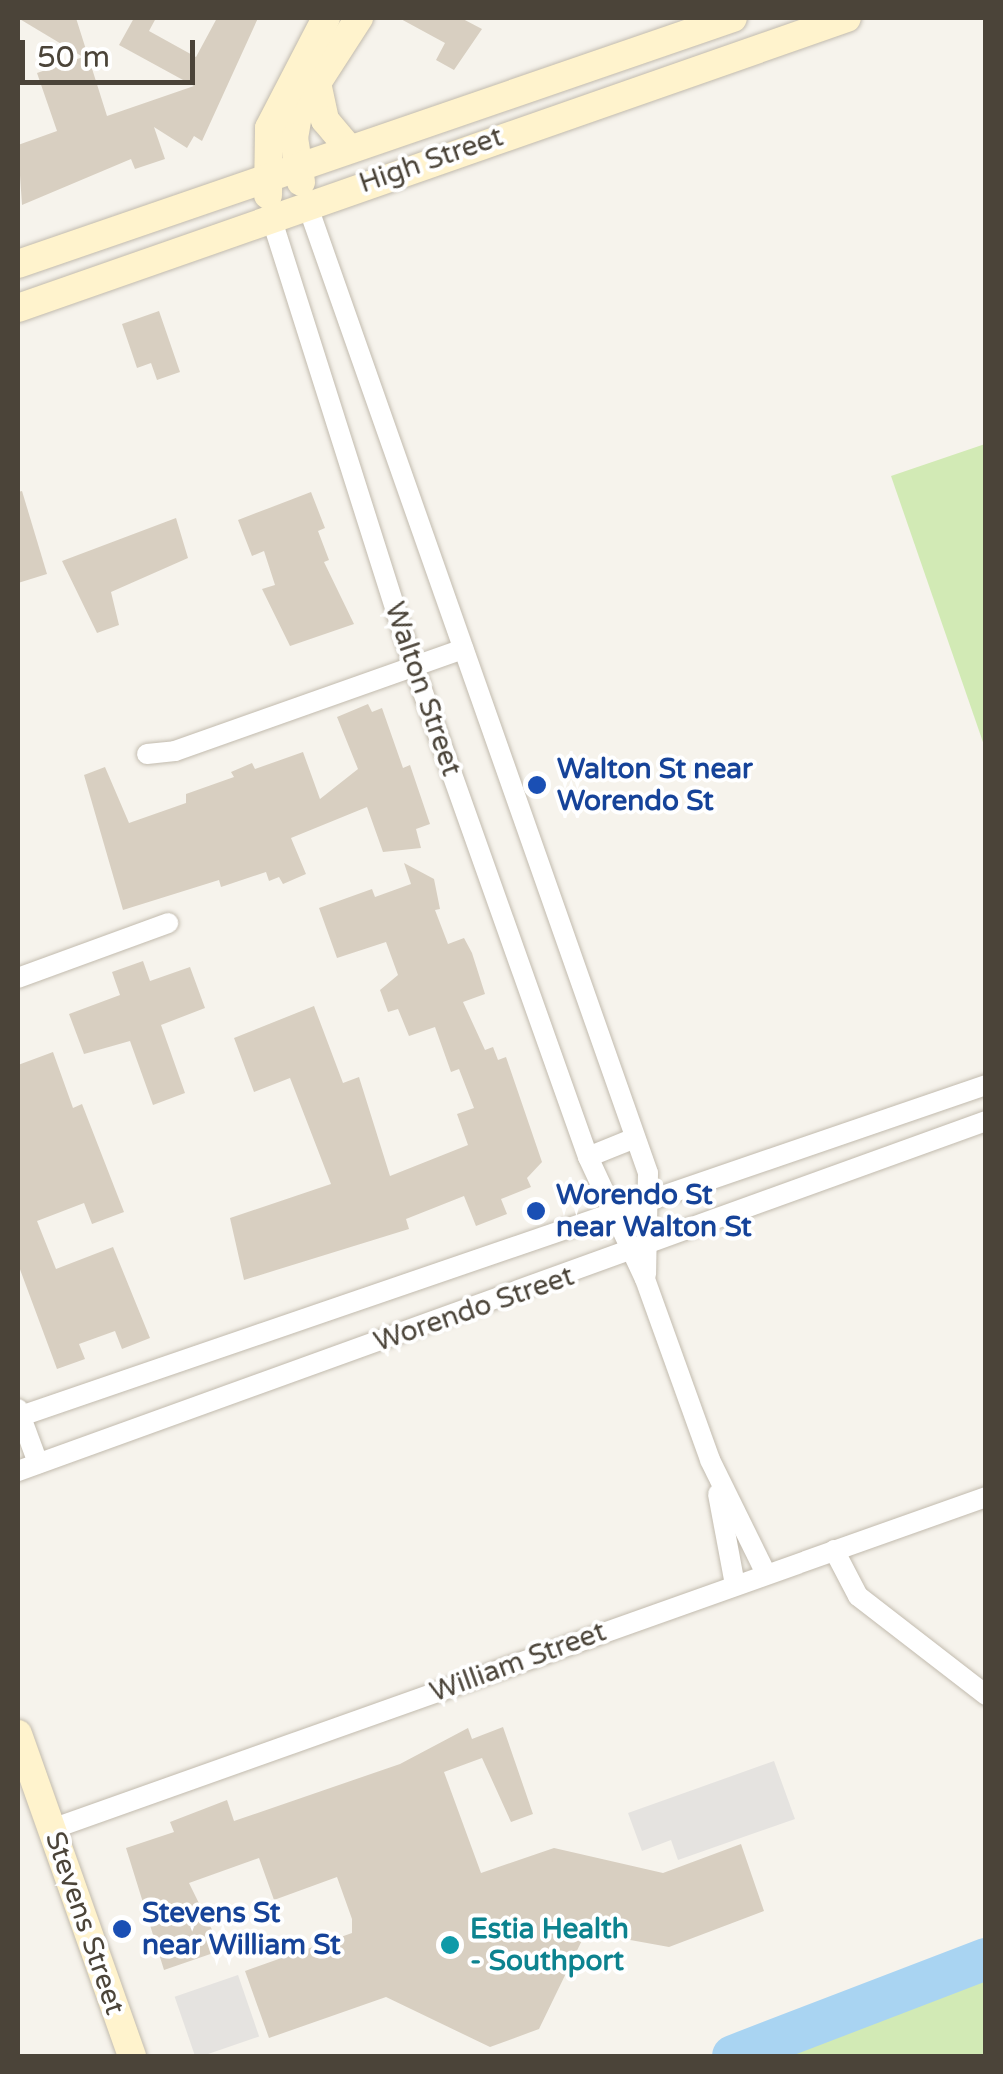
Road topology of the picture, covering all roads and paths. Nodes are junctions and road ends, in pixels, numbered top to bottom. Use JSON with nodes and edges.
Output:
{"nodes":[{"id":1,"x":326,"y":18,"type":"edge"},
{"id":2,"x":359,"y":18,"type":"edge"},
{"id":3,"x":733,"y":18,"type":"edge"},
{"id":4,"x":847,"y":18,"type":"edge"},
{"id":5,"x":316,"y":78,"type":"junction"},
{"id":6,"x":349,"y":149,"type":"junction"},
{"id":7,"x":297,"y":166,"type":"junction"},
{"id":8,"x":266,"y":177,"type":"junction"},
{"id":9,"x":307,"y":204,"type":"junction"},
{"id":10,"x":271,"y":217,"type":"junction"},
{"id":11,"x":18,"y":264,"type":"edge"},
{"id":12,"x":18,"y":308,"type":"edge"},
{"id":13,"x":463,"y":649,"type":"junction"},
{"id":14,"x":414,"y":667,"type":"junction"},
{"id":15,"x":147,"y":754,"type":"dead end"},
{"id":16,"x":168,"y":923,"type":"dead end"},
{"id":17,"x":18,"y":978,"type":"edge"},
{"id":18,"x":986,"y":1084,"type":"edge"},
{"id":19,"x":986,"y":1121,"type":"edge"},
{"id":20,"x":636,"y":1138,"type":"junction"},
{"id":21,"x":588,"y":1158,"type":"junction"},
{"id":22,"x":647,"y":1202,"type":"junction"},
{"id":23,"x":611,"y":1212,"type":"junction"},
{"id":24,"x":638,"y":1246,"type":"junction"},
{"id":25,"x":18,"y":1414,"type":"edge"},
{"id":26,"x":710,"y":1460,"type":"junction"},
{"id":27,"x":38,"y":1463,"type":"junction"},
{"id":28,"x":18,"y":1471,"type":"edge"},
{"id":29,"x":986,"y":1497,"type":"edge"},
{"id":30,"x":834,"y":1550,"type":"junction"},
{"id":31,"x":766,"y":1574,"type":"junction"},
{"id":32,"x":735,"y":1585,"type":"junction"},
{"id":33,"x":985,"y":1695,"type":"edge"},
{"id":34,"x":18,"y":1734,"type":"edge"},
{"id":35,"x":52,"y":1829,"type":"junction"},
{"id":36,"x":128,"y":2055,"type":"edge"}],
"edges":[{"from":1,"to":8,"type":"main road"},
{"from":2,"to":5,"type":"main road"},
{"from":3,"to":6,"type":"main road","name":"High Street"},
{"from":4,"to":9,"type":"main road","name":"High Street"},
{"from":5,"to":6,"type":"main road"},
{"from":5,"to":7,"type":"main road"},
{"from":6,"to":7,"type":"main road","name":"High Street"},
{"from":7,"to":8,"type":"main road","name":"High Street"},
{"from":7,"to":9,"type":"main road"},
{"from":8,"to":10,"type":"main road"},
{"from":8,"to":11,"type":"main road","name":"High Street"},
{"from":9,"to":10,"type":"main road","name":"High Street"},
{"from":9,"to":13,"type":"street","name":"Walton Street"},
{"from":10,"to":12,"type":"main road","name":"High Street"},
{"from":10,"to":14,"type":"street","name":"Walton Street"},
{"from":13,"to":14,"type":"street"},
{"from":13,"to":20,"type":"street","name":"Walton Street"},
{"from":14,"to":15,"type":"street"},
{"from":14,"to":21,"type":"street","name":"Walton Street"},
{"from":16,"to":17,"type":"street"},
{"from":18,"to":22,"type":"street","name":"Worendo Street"},
{"from":19,"to":24,"type":"street","name":"Worendo Street"},
{"from":20,"to":21,"type":"street"},
{"from":20,"to":22,"type":"street","name":"Walton Street"},
{"from":21,"to":23,"type":"street","name":"Walton Street"},
{"from":22,"to":23,"type":"street","name":"Worendo Street"},
{"from":22,"to":24,"type":"street","name":"Walton Street"},
{"from":23,"to":24,"type":"street","name":"Walton Street"},
{"from":23,"to":25,"type":"street","name":"Worendo Street"},
{"from":24,"to":26,"type":"street","name":"Walton Street"},
{"from":24,"to":27,"type":"street","name":"Worendo Street"},
{"from":25,"to":27,"type":"street"},
{"from":26,"to":31,"type":"street","name":"Walton Street"},
{"from":26,"to":32,"type":"street","name":"Walton Street"},
{"from":27,"to":28,"type":"street","name":"Worendo Street"},
{"from":29,"to":30,"type":"street","name":"William Street"},
{"from":30,"to":31,"type":"street","name":"William Street"},
{"from":30,"to":33,"type":"street"},
{"from":31,"to":32,"type":"street","name":"William Street"},
{"from":32,"to":35,"type":"street","name":"William Street"},
{"from":34,"to":35,"type":"main road","name":"Stevens Street"},
{"from":35,"to":36,"type":"main road","name":"Stevens Street"}]}
